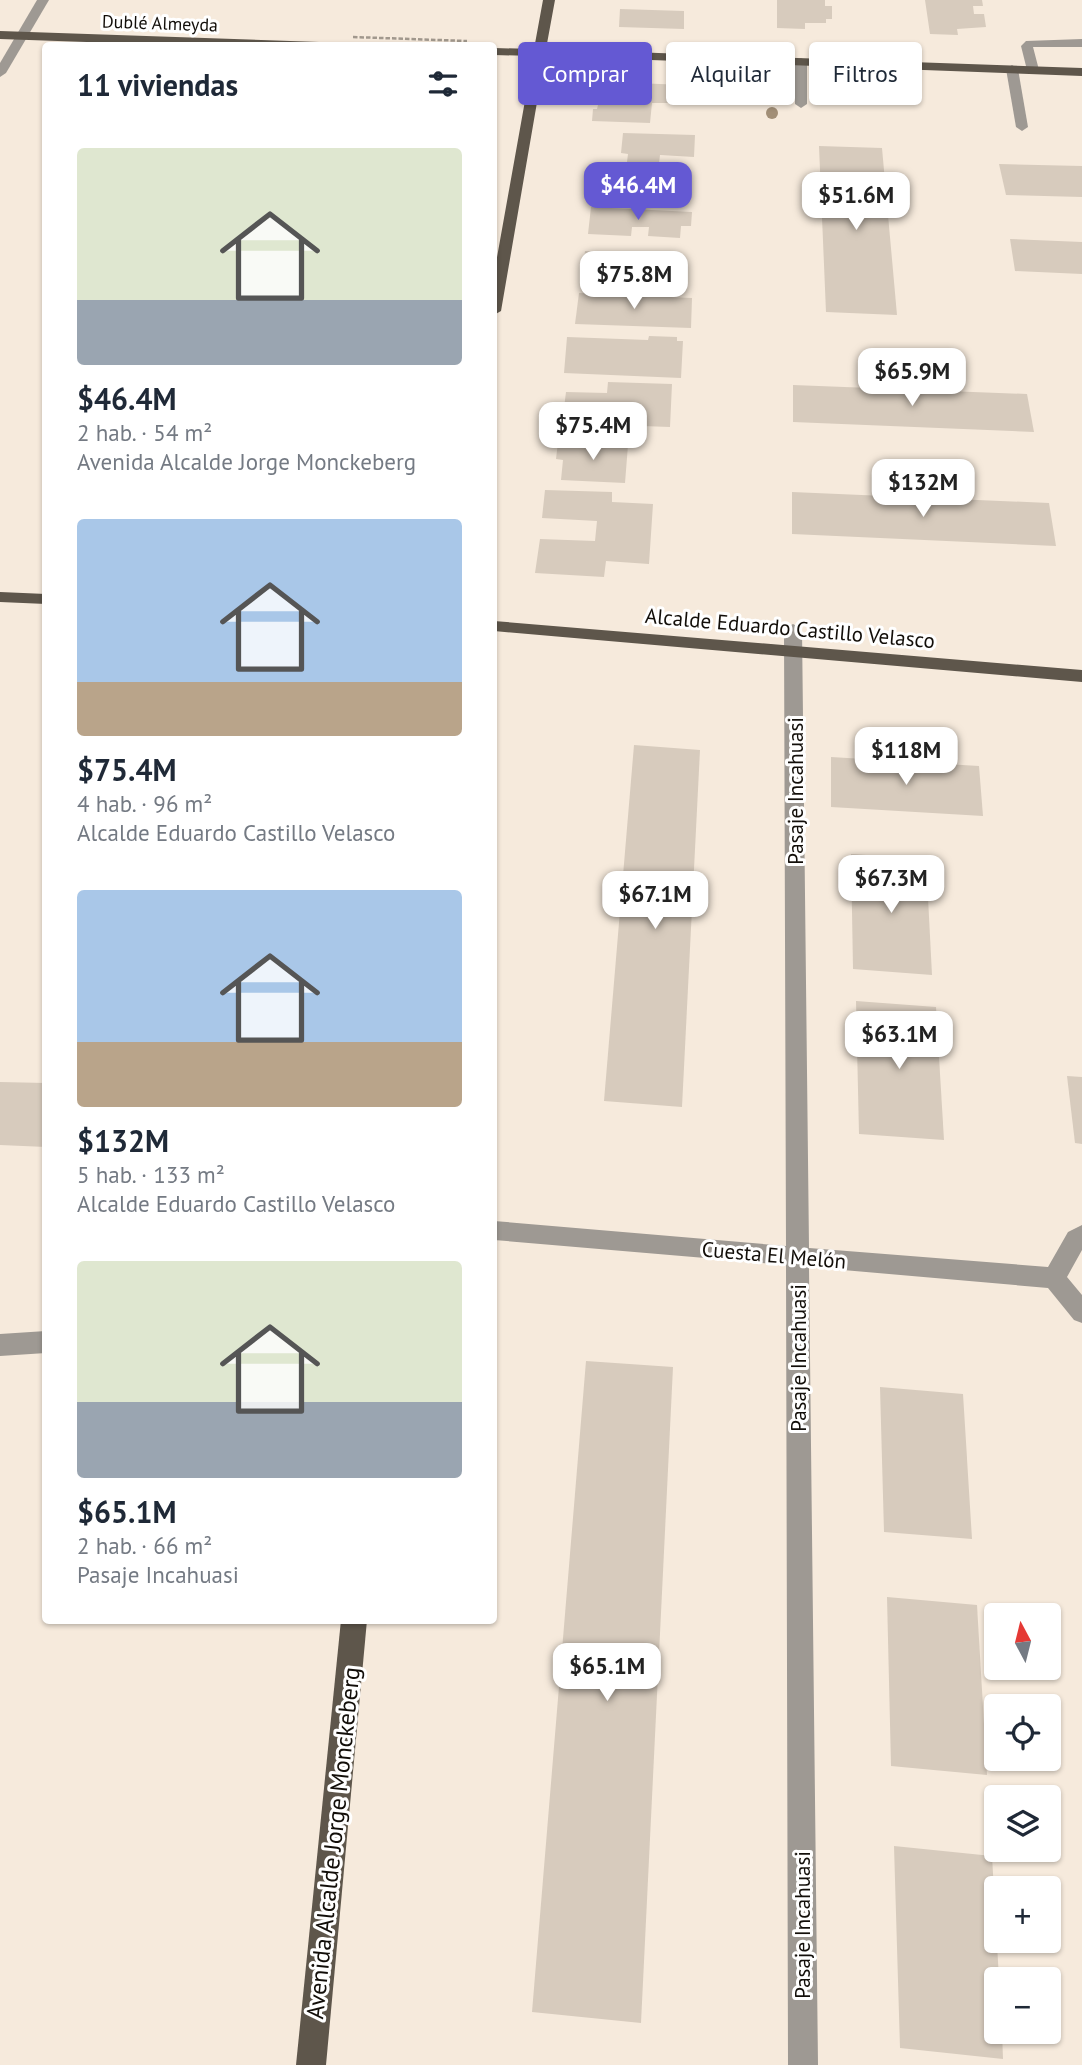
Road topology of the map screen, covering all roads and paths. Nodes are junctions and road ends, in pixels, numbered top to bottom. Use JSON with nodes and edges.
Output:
{"nodes":[{"id":1,"x":43,"y":0,"type":"edge"},
{"id":2,"x":549,"y":0,"type":"edge"},
{"id":3,"x":0,"y":35,"type":"edge"},
{"id":4,"x":22,"y":36,"type":"junction"},
{"id":5,"x":200,"y":42,"type":"edge"},
{"id":6,"x":541,"y":42,"type":"edge"},
{"id":7,"x":1082,"y":43,"type":"edge"},
{"id":8,"x":497,"y":51,"type":"edge"},
{"id":9,"x":518,"y":52,"type":"edge"},
{"id":10,"x":652,"y":57,"type":"edge"},
{"id":11,"x":801,"y":62,"type":"junction"},
{"id":12,"x":1012,"y":69,"type":"junction"},
{"id":13,"x":1032,"y":70,"type":"junction"},
{"id":14,"x":1082,"y":72,"type":"edge"},
{"id":15,"x":0,"y":73,"type":"edge"},
{"id":16,"x":801,"y":104,"type":"dead end"},
{"id":17,"x":530,"y":105,"type":"edge"},
{"id":18,"x":1022,"y":127,"type":"dead end"},
{"id":19,"x":497,"y":294,"type":"edge"},
{"id":20,"x":0,"y":597,"type":"edge"},
{"id":21,"x":42,"y":599,"type":"edge"},
{"id":22,"x":497,"y":626,"type":"edge"},
{"id":23,"x":793,"y":640,"type":"junction"},
{"id":24,"x":1082,"y":676,"type":"edge"},
{"id":25,"x":497,"y":1231,"type":"edge"},
{"id":26,"x":1082,"y":1235,"type":"edge"},
{"id":27,"x":797,"y":1257,"type":"junction"},
{"id":28,"x":1054,"y":1278,"type":"junction"},
{"id":29,"x":1082,"y":1313,"type":"edge"},
{"id":30,"x":42,"y":1342,"type":"edge"},
{"id":31,"x":0,"y":1345,"type":"edge"},
{"id":32,"x":355,"y":1624,"type":"edge"},
{"id":33,"x":311,"y":2065,"type":"edge"},
{"id":34,"x":803,"y":2065,"type":"edge"}],
"edges":[{"from":1,"to":4,"type":"street"},
{"from":2,"to":6,"type":"main road"},
{"from":3,"to":4,"type":"main road","name":"Dublé Almeyda"},
{"from":4,"to":5,"type":"main road","name":"Dublé Almeyda"},
{"from":4,"to":15,"type":"street"},
{"from":7,"to":13,"type":"street"},
{"from":8,"to":9,"type":"main road"},
{"from":10,"to":11,"type":"main road"},
{"from":11,"to":12,"type":"main road"},
{"from":11,"to":16,"type":"street"},
{"from":12,"to":13,"type":"main road"},
{"from":12,"to":18,"type":"street"},
{"from":13,"to":14,"type":"main road"},
{"from":17,"to":19,"type":"main road"},
{"from":20,"to":21,"type":"main road"},
{"from":22,"to":23,"type":"main road","name":"Alcalde Eduardo Castillo Velasco"},
{"from":23,"to":24,"type":"main road","name":"Alcalde Eduardo Castillo Velasco"},
{"from":23,"to":27,"type":"street","name":"Pasaje Incahuasi"},
{"from":25,"to":27,"type":"street","name":"Cuesta El Melón"},
{"from":26,"to":28,"type":"street"},
{"from":27,"to":28,"type":"street","name":"Cuesta El Melón"},
{"from":27,"to":34,"type":"street","name":"Pasaje Incahuasi"},
{"from":28,"to":29,"type":"street"},
{"from":30,"to":31,"type":"street"},
{"from":32,"to":33,"type":"main road","name":"Avenida Alcalde Jorge Monckeberg"}]}
